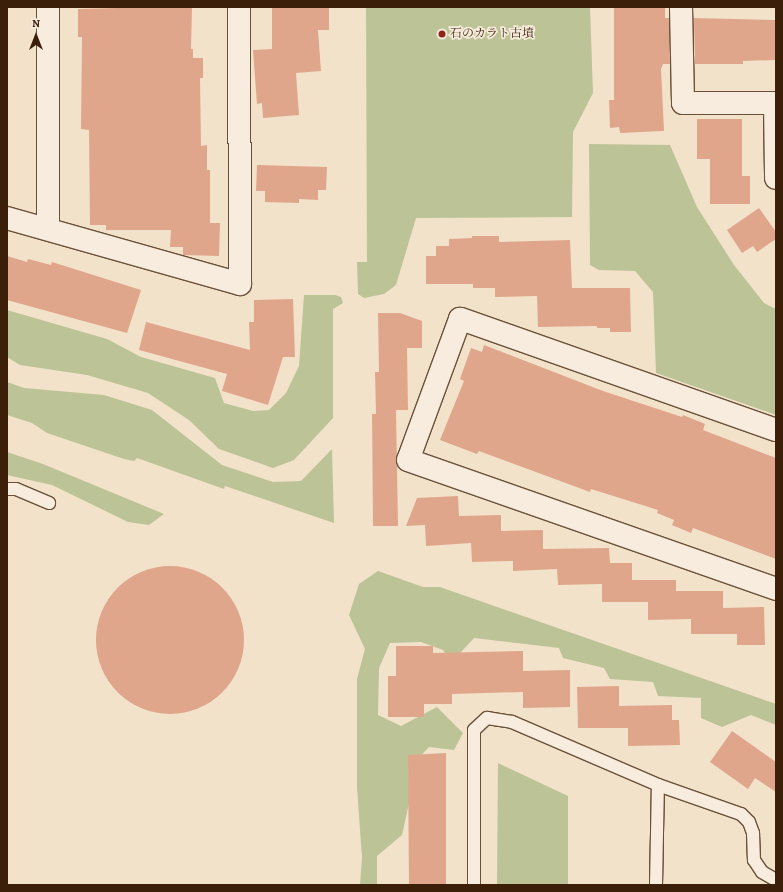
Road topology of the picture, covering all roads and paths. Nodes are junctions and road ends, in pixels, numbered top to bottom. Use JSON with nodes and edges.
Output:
{"nodes":[{"id":1,"x":48,"y":7,"type":"edge"},
{"id":2,"x":239,"y":7,"type":"edge"},
{"id":3,"x":681,"y":7,"type":"edge"},
{"id":4,"x":775,"y":103,"type":"edge"},
{"id":5,"x":776,"y":178,"type":"edge"},
{"id":6,"x":7,"y":218,"type":"edge"},
{"id":7,"x":48,"y":229,"type":"junction"},
{"id":8,"x":776,"y":430,"type":"edge"},
{"id":9,"x":7,"y":489,"type":"edge"},
{"id":10,"x":49,"y":503,"type":"dead end"},
{"id":11,"x":776,"y":590,"type":"edge"},
{"id":12,"x":658,"y":785,"type":"junction"},
{"id":13,"x":776,"y":880,"type":"edge"},
{"id":14,"x":474,"y":885,"type":"edge"},
{"id":15,"x":656,"y":885,"type":"edge"}],
"edges":[{"from":1,"to":7,"type":"street"},
{"from":2,"to":7,"type":"street"},
{"from":3,"to":4,"type":"street"},
{"from":4,"to":5,"type":"street"},
{"from":6,"to":7,"type":"street"},
{"from":8,"to":11,"type":"street"},
{"from":9,"to":10,"type":"lane"},
{"from":12,"to":13,"type":"lane"},
{"from":12,"to":14,"type":"lane"},
{"from":12,"to":15,"type":"lane"}]}
